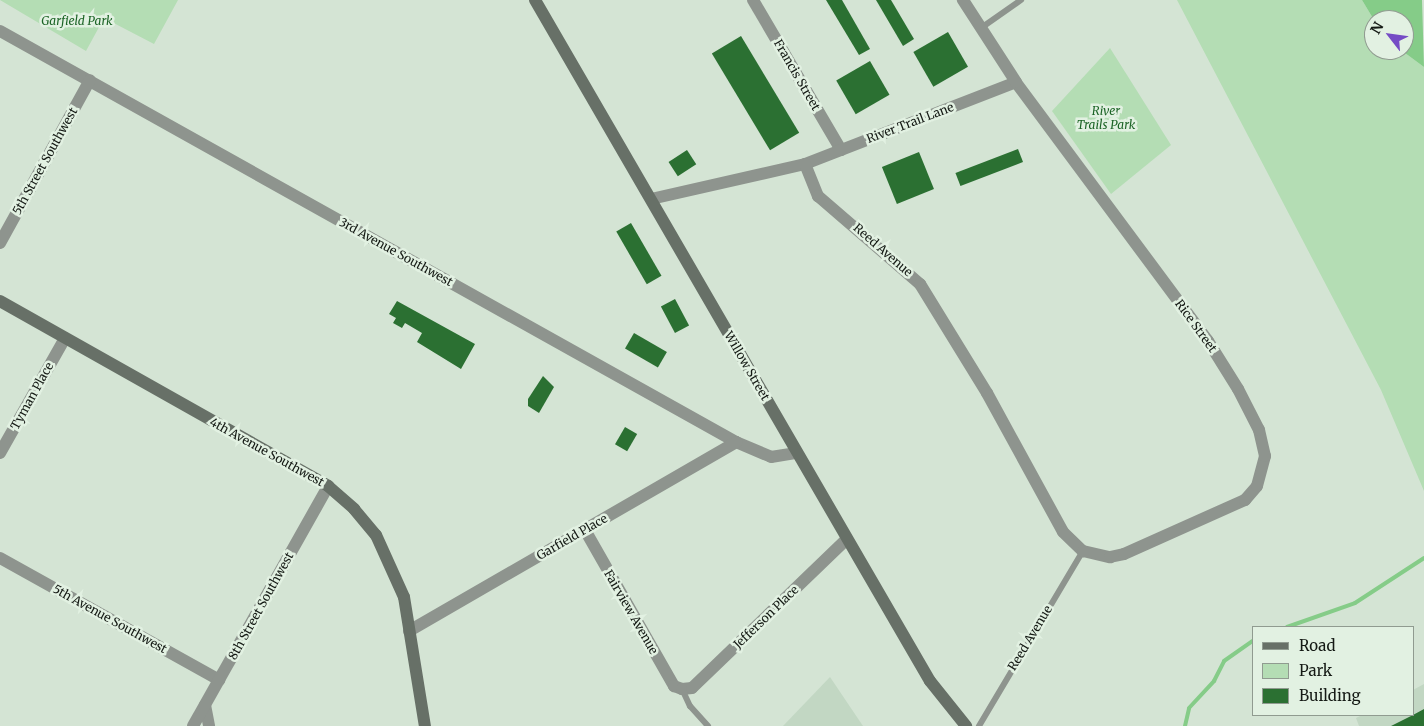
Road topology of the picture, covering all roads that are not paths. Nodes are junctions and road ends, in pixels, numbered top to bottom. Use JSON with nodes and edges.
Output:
{"nodes":[{"id":1,"x":535,"y":0,"type":"edge"},
{"id":2,"x":753,"y":0,"type":"edge"},
{"id":3,"x":963,"y":0,"type":"edge"},
{"id":4,"x":1021,"y":0,"type":"edge"},
{"id":5,"x":980,"y":28,"type":"junction"},
{"id":6,"x":0,"y":31,"type":"edge"},
{"id":7,"x":90,"y":80,"type":"junction"},
{"id":8,"x":1016,"y":82,"type":"junction"},
{"id":9,"x":840,"y":150,"type":"junction"},
{"id":10,"x":804,"y":164,"type":"junction"},
{"id":11,"x":651,"y":199,"type":"junction"},
{"id":12,"x":0,"y":242,"type":"edge"},
{"id":13,"x":0,"y":301,"type":"edge"},
{"id":14,"x":65,"y":338,"type":"junction"},
{"id":15,"x":736,"y":442,"type":"junction"},
{"id":16,"x":0,"y":453,"type":"edge"},
{"id":17,"x":797,"y":453,"type":"junction"},
{"id":18,"x":328,"y":486,"type":"junction"},
{"id":19,"x":585,"y":530,"type":"junction"},
{"id":20,"x":846,"y":539,"type":"junction"},
{"id":21,"x":1083,"y":551,"type":"junction"},
{"id":22,"x":0,"y":558,"type":"edge"},
{"id":23,"x":409,"y":631,"type":"junction"},
{"id":24,"x":219,"y":680,"type":"junction"},
{"id":25,"x":682,"y":689,"type":"junction"},
{"id":26,"x":205,"y":705,"type":"junction"},
{"id":27,"x":193,"y":726,"type":"edge"},
{"id":28,"x":209,"y":726,"type":"edge"},
{"id":29,"x":425,"y":726,"type":"edge"},
{"id":30,"x":708,"y":726,"type":"edge"},
{"id":31,"x":966,"y":726,"type":"edge"},
{"id":32,"x":978,"y":726,"type":"edge"}],
"edges":[{"from":1,"to":11,"type":"street","name":"Willow Street"},
{"from":2,"to":9,"type":"street","name":"Francis Street"},
{"from":3,"to":5,"type":"street","name":"Rice Street"},
{"from":4,"to":5,"type":"lane"},
{"from":5,"to":8,"type":"street","name":"Rice Street"},
{"from":6,"to":7,"type":"street","name":"3rd Avenue Southwest"},
{"from":7,"to":12,"type":"street","name":"5th Street Southwest"},
{"from":7,"to":15,"type":"street","name":"3rd Avenue Southwest"},
{"from":8,"to":9,"type":"street","name":"River Trail Lane"},
{"from":8,"to":21,"type":"street","name":"Rice Street"},
{"from":9,"to":10,"type":"street","name":"River Trail Lane"},
{"from":10,"to":11,"type":"street"},
{"from":10,"to":21,"type":"street","name":"Reed Avenue"},
{"from":11,"to":17,"type":"street","name":"Willow Street"},
{"from":13,"to":14,"type":"street","name":"4th Avenue Southwest"},
{"from":14,"to":16,"type":"street","name":"Tyman Place"},
{"from":14,"to":18,"type":"street","name":"4th Avenue Southwest"},
{"from":15,"to":17,"type":"street","name":"3rd Avenue Southwest"},
{"from":15,"to":19,"type":"street","name":"Garfield Place"},
{"from":17,"to":20,"type":"street","name":"Willow Street"},
{"from":18,"to":23,"type":"street","name":"4th Avenue Southwest"},
{"from":18,"to":24,"type":"street","name":"8th Street Southwest"},
{"from":19,"to":23,"type":"street","name":"Garfield Place"},
{"from":19,"to":25,"type":"street","name":"Fairview Avenue"},
{"from":20,"to":25,"type":"street","name":"Jefferson Place"},
{"from":20,"to":31,"type":"street","name":"Willow Street"},
{"from":21,"to":32,"type":"lane","name":"Reed Avenue"},
{"from":22,"to":24,"type":"street","name":"5th Avenue Southwest"},
{"from":23,"to":29,"type":"street","name":"4th Avenue Southwest"},
{"from":24,"to":26,"type":"street","name":"8th Street Southwest"},
{"from":25,"to":30,"type":"lane"},
{"from":26,"to":27,"type":"street","name":"8th Street Southwest"},
{"from":26,"to":28,"type":"street"}]}
